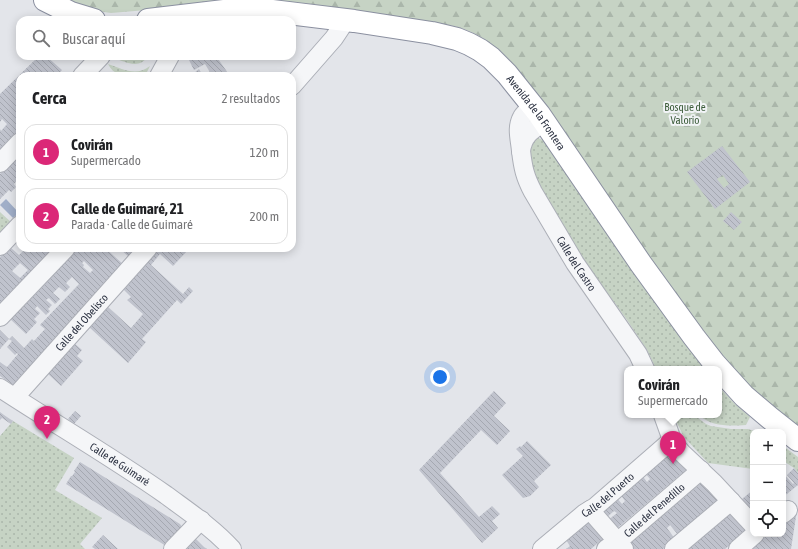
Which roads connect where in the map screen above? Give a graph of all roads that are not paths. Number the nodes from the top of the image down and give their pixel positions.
1 (45, 0) edge
2 (79, 16) edge
3 (202, 16) edge
4 (346, 20) junction
5 (97, 60) edge
6 (168, 60) edge
7 (86, 72) edge
8 (161, 72) edge
9 (296, 81) edge
10 (538, 114) junction
11 (16, 146) edge
12 (0, 163) edge
13 (16, 229) edge
14 (0, 246) edge
15 (62, 252) edge
16 (144, 252) edge
17 (0, 317) edge
18 (644, 366) edge
19 (717, 366) edge
20 (722, 372) edge
21 (7, 392) edge
22 (664, 418) edge
23 (672, 440) junction
24 (798, 440) edge
25 (701, 470) junction
26 (731, 501) junction
27 (590, 510) junction
28 (201, 520) junction
29 (750, 523) edge
30 (752, 537) edge
31 (616, 546) edge
32 (173, 549) edge
33 (232, 549) edge
34 (542, 549) edge
35 (674, 549) edge
36 (738, 549) edge

1 - 2 highway
3 - 4 highway, Avenida de la Frontera
4 - 9 street
4 - 10 highway, Avenida de la Frontera
5 - 7 street
6 - 8 street
10 - 18 street, Calle del Castro
10 - 19 highway, Avenida de la Frontera
11 - 12 street
13 - 14 street
15 - 17 street
16 - 21 street, Calle del Obelisco
20 - 24 highway, Avenida de la Frontera
21 - 28 street, Calle de Guimaré
22 - 23 street
23 - 25 street
23 - 27 street, Calle del Puerto
25 - 26 street
25 - 31 street, Calle del Penedillo
26 - 29 street
26 - 35 street
27 - 31 street
27 - 34 street, Calle del Puerto
28 - 32 street
28 - 33 street, Calle de Guimaré
30 - 36 street

